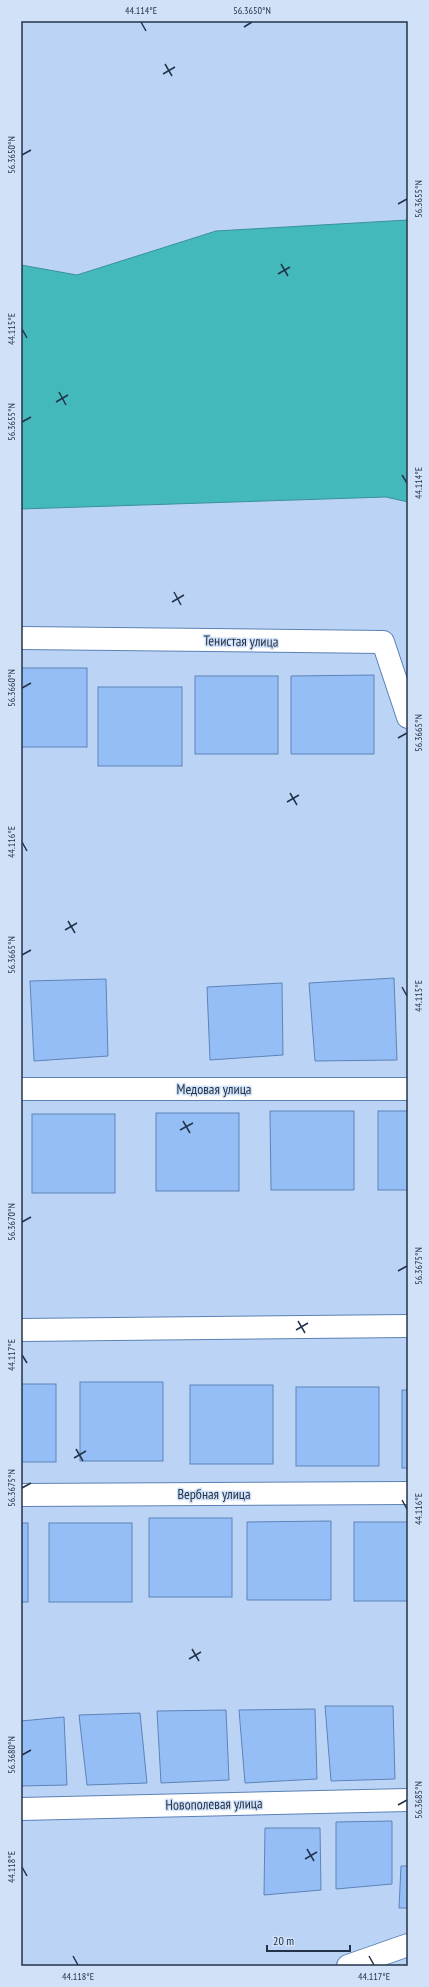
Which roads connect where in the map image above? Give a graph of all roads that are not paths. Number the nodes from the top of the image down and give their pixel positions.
1 (21, 638) edge
2 (408, 717) edge
3 (21, 1089) edge
4 (408, 1089) edge
5 (408, 1326) edge
6 (21, 1330) edge
7 (408, 1493) edge
8 (21, 1495) edge
9 (408, 1800) edge
10 (21, 1809) edge
11 (408, 1945) edge
12 (348, 1966) edge

1 - 2 street, Тенистая улица
3 - 4 street, Медовая улица
5 - 6 street
7 - 8 street, Вербная улица
9 - 10 street, Новополевая улица
11 - 12 street

